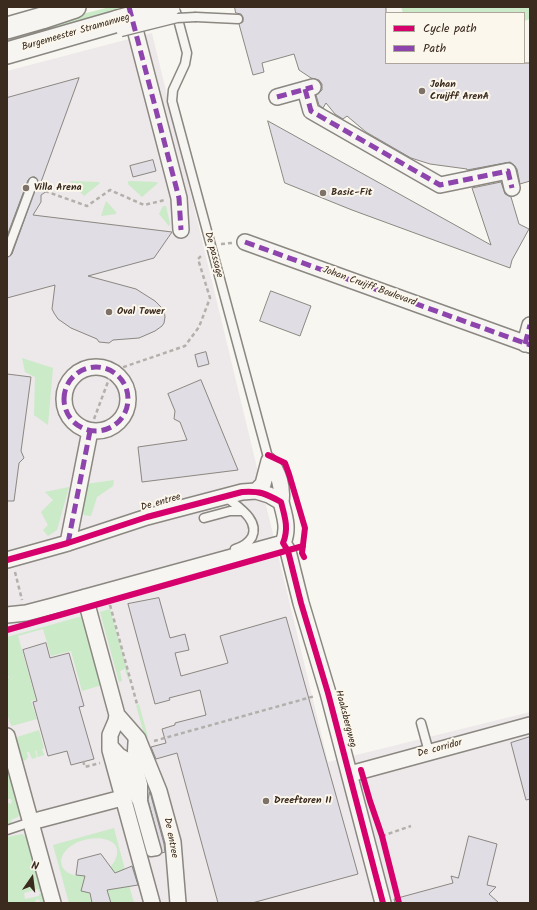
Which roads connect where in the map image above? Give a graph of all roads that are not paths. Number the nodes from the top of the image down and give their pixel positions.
1 (169, 7) edge
2 (175, 7) edge
3 (68, 9) edge
4 (7, 16) edge
5 (238, 19) dead end
6 (123, 20) edge
7 (7, 28) edge
8 (7, 53) edge
9 (278, 96) dead end
10 (33, 182) dead end
11 (512, 188) dead end
12 (181, 230) dead end
13 (245, 242) road end
14 (7, 252) edge
15 (530, 325) edge
16 (528, 344) edge
17 (90, 431) junction
18 (269, 462) junction
19 (256, 492) junction
20 (225, 496) junction
21 (281, 502) junction
22 (242, 511) junction
23 (204, 518) dead end
24 (68, 543) junction
25 (283, 543) junction
26 (9, 559) edge
27 (86, 602) junction
28 (28, 612) junction
29 (7, 615) edge
30 (117, 715) junction
31 (421, 723) dead end
32 (530, 724) edge
33 (134, 733) junction
34 (110, 740) junction
35 (8, 744) edge
36 (429, 752) junction
37 (127, 754) junction
38 (350, 774) junction
39 (122, 798) junction
40 (140, 801) junction
41 (31, 822) junction
42 (7, 830) edge
43 (53, 903) edge
44 (152, 903) edge
45 (178, 903) edge
46 (383, 903) edge

1 - 6 main road, Burgemeester Stramanweg, bridge
2 - 18 lane, De passage
3 - 4 main road
3 - 7 main road
5 - 6 lane, bridge
6 - 8 main road, Burgemeester Stramanweg
6 - 12 street
9 - 11 street
10 - 14 lane
13 - 16 street, Johan Cruijff Boulevard
15 - 16 street, Johan Cruijff Boulevard
17 - 17 street
17 - 24 street
18 - 19 street
18 - 21 street, De passage
19 - 20 street, De entree
19 - 21 street, De entree
20 - 22 lane
20 - 24 street, De entree
21 - 25 street
22 - 23 lane
22 - 28 lane
24 - 26 street, De entree
25 - 27 street
25 - 38 street, Haaksbergweg
27 - 28 street
27 - 30 street, De entree
28 - 29 street
30 - 33 street, De entree
30 - 34 street
31 - 36 lane
32 - 36 street, De corridor
33 - 37 lane
33 - 45 street, De entree
34 - 37 lane
34 - 39 street
35 - 41 street
36 - 38 street, De corridor
37 - 40 lane
37 - 40 lane
37 - 40 lane
38 - 46 street, Haaksbergweg
39 - 41 street
39 - 44 street
40 - 40 lane
41 - 42 lane
41 - 43 street

